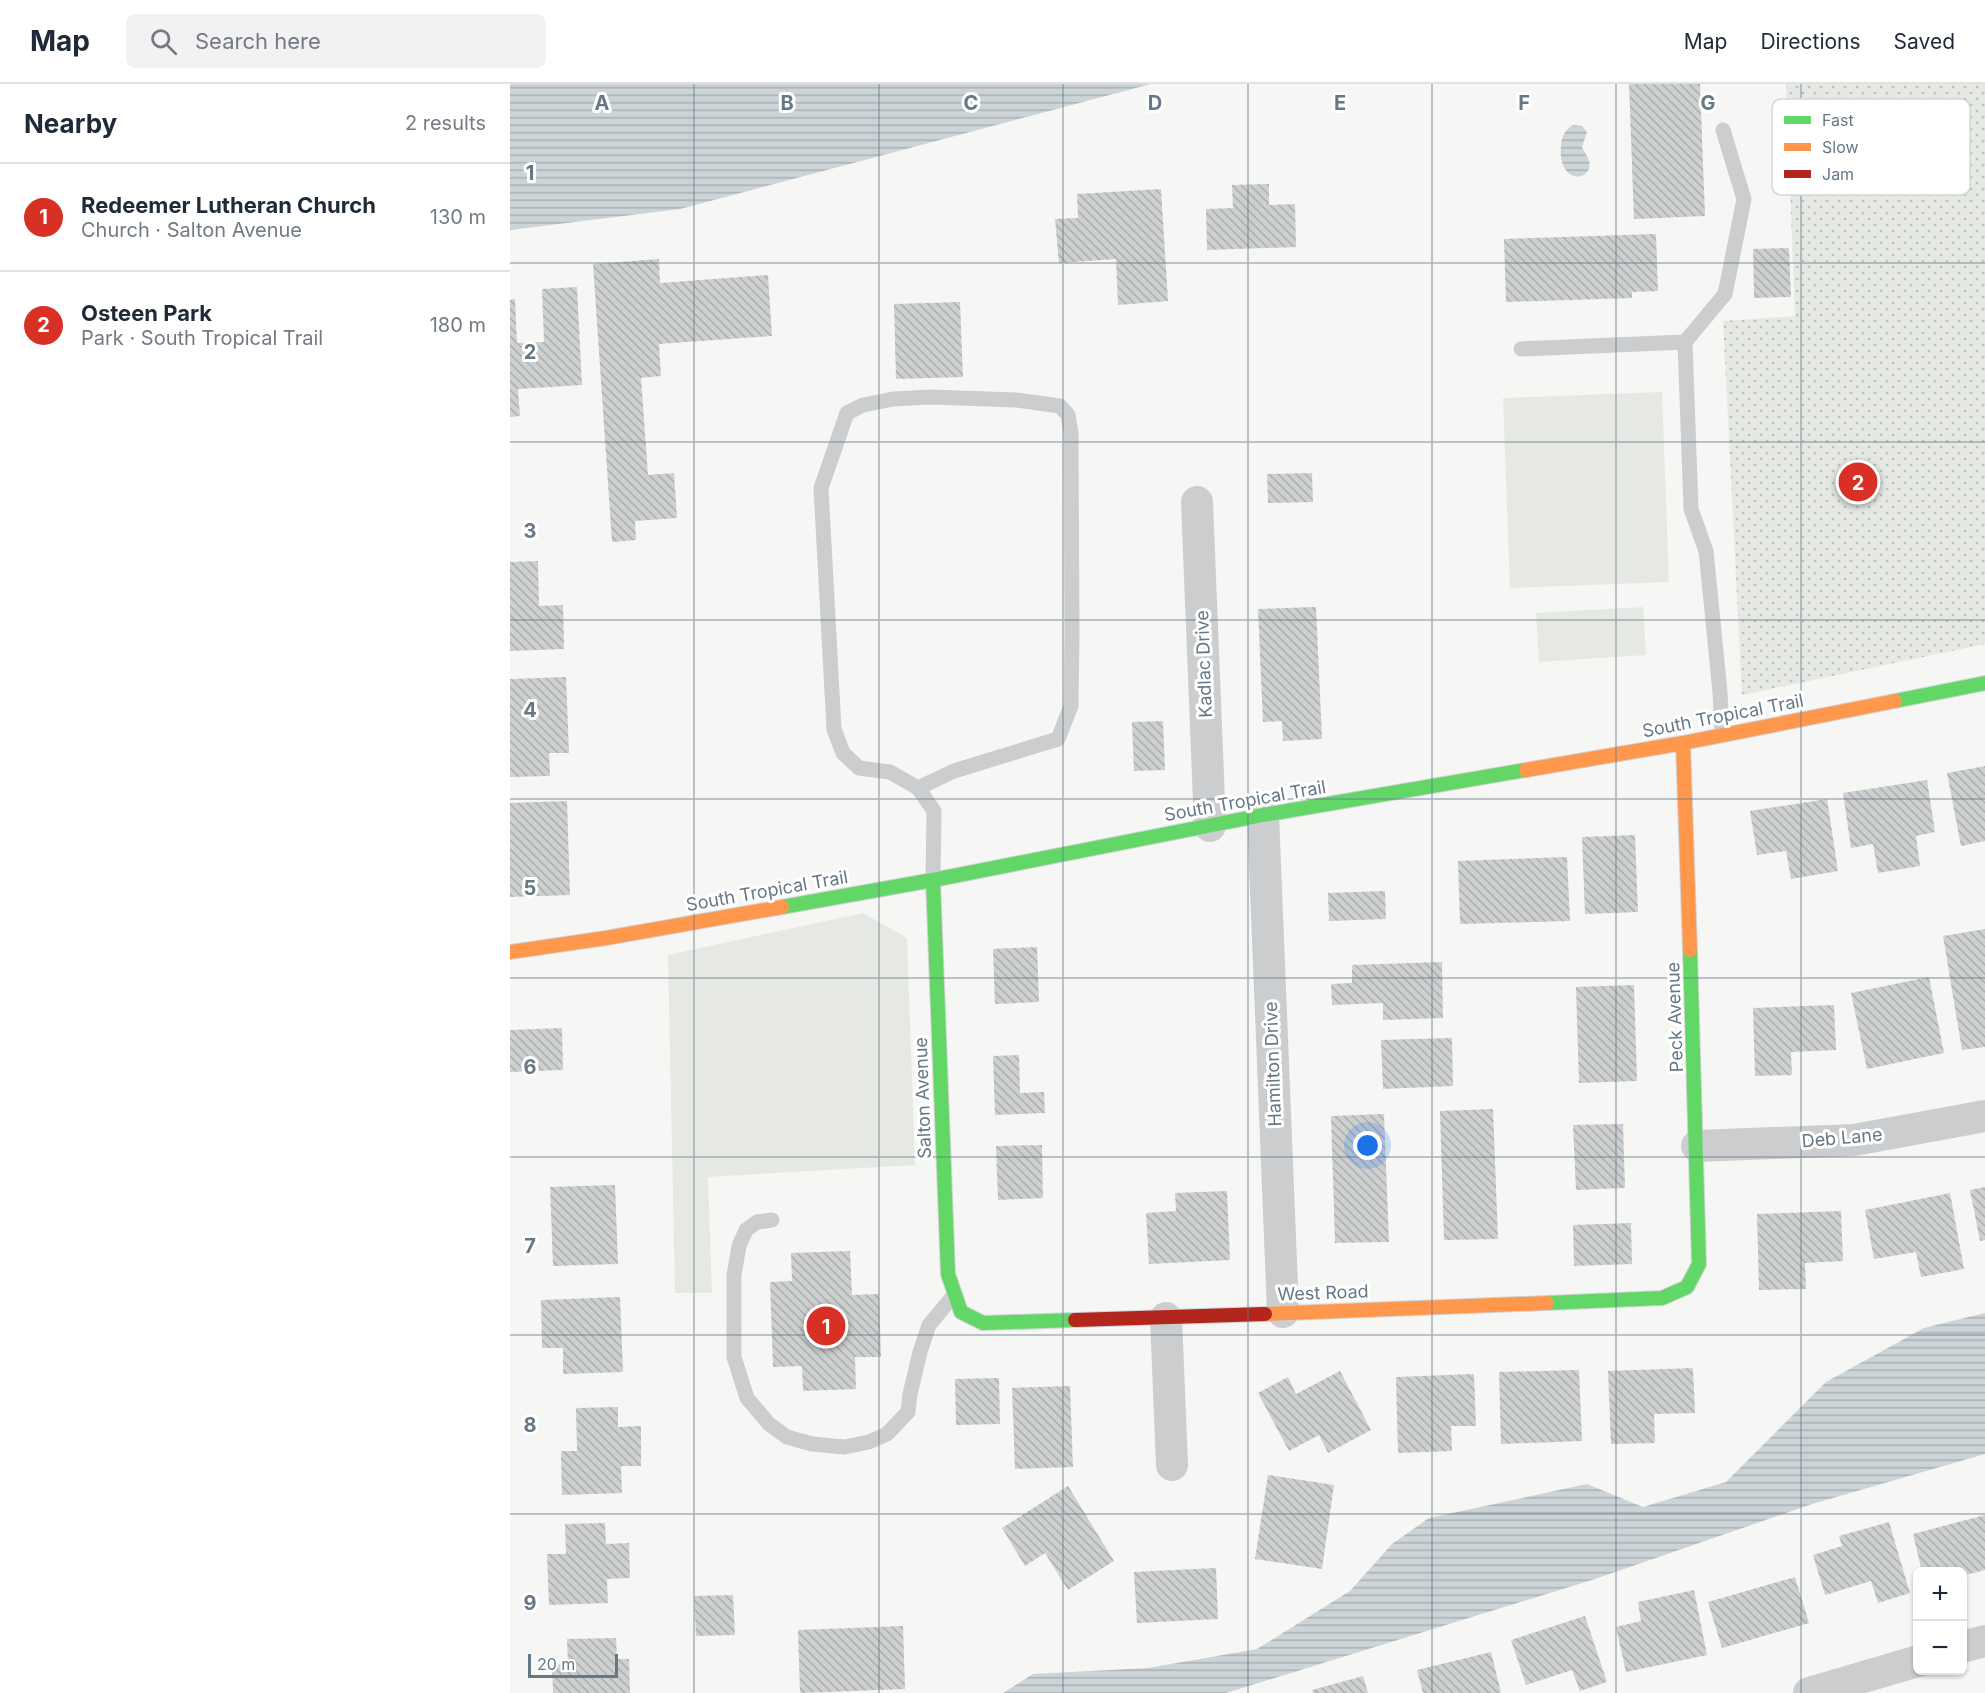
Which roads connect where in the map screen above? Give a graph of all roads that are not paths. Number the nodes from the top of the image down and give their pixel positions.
1 (1723, 130) dead end
2 (1684, 342) junction
3 (1521, 349) dead end
4 (1197, 502) dead end
5 (1985, 683) edge
6 (1722, 735) junction
7 (1683, 743) junction
8 (918, 788) junction
9 (1263, 815) junction
10 (1210, 826) junction
11 (933, 880) junction
12 (510, 952) edge
13 (1985, 1116) edge
14 (1697, 1146) junction
15 (772, 1220) dead end
16 (1688, 1287) joint
17 (955, 1294) junction
18 (961, 1312) joint
19 (1282, 1312) junction
20 (1166, 1318) junction
21 (1172, 1465) dead end
22 (1985, 1641) edge
23 (1967, 1646) edge
24 (1913, 1662) edge
25 (1809, 1693) edge

1 - 2 lane
2 - 3 lane
2 - 6 lane
4 - 10 street, Kadlac Drive
5 - 6 street, South Tropical Trail
6 - 7 street, South Tropical Trail
7 - 9 street, South Tropical Trail
7 - 14 street, Peck Avenue
8 - 8 lane
8 - 11 lane
9 - 10 street, South Tropical Trail
9 - 19 street, Hamilton Drive
10 - 11 street, South Tropical Trail
11 - 12 street, South Tropical Trail
11 - 17 street, Salton Avenue
13 - 14 street, Deb Lane
14 - 16 street, Peck Avenue
15 - 17 lane
16 - 19 street, West Road
17 - 18 street, Salton Avenue
18 - 20 street, West Road
19 - 20 street, West Road
20 - 21 street
22 - 23 street
24 - 25 street

